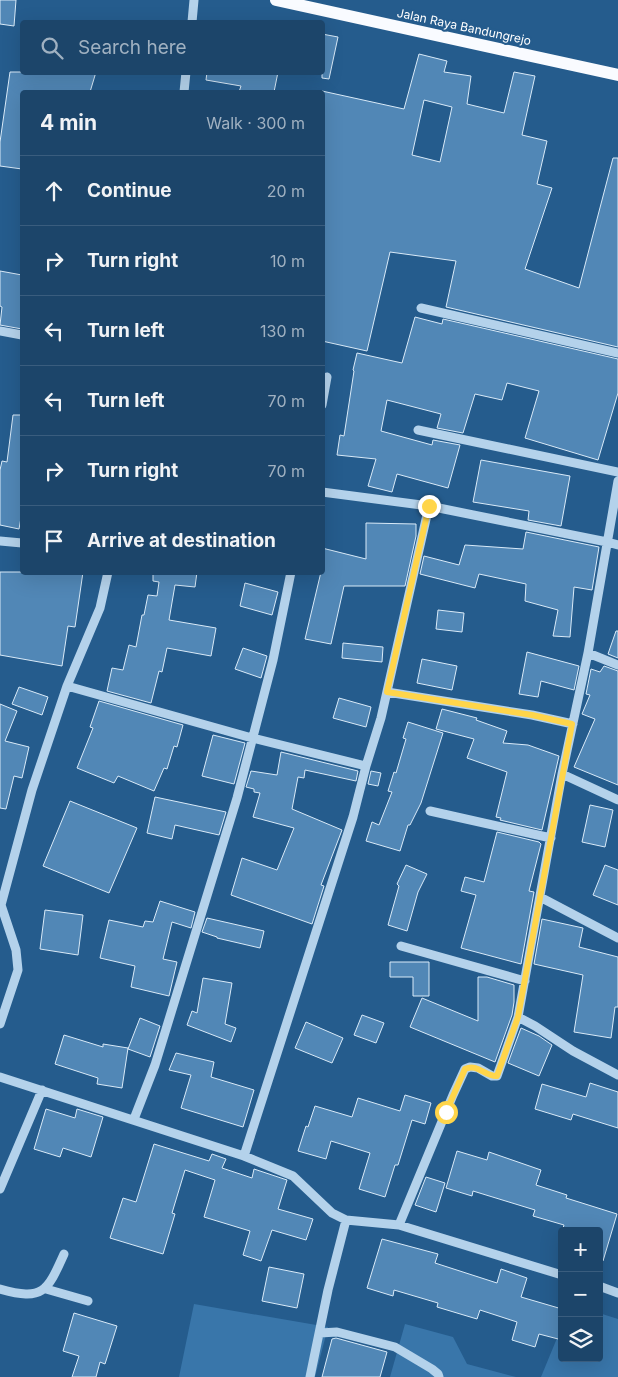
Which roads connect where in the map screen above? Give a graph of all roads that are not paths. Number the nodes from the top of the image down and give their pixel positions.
1 (194, 0) edge
2 (276, 0) edge
3 (192, 20) edge
4 (186, 75) edge
5 (618, 75) edge
6 (184, 90) edge
7 (422, 308) dead end
8 (0, 331) edge
9 (20, 335) edge
10 (618, 353) edge
11 (327, 377) dead end
12 (325, 388) edge
13 (418, 430) dead end
14 (618, 472) edge
15 (618, 481) edge
16 (325, 492) edge
17 (429, 506) junction
18 (0, 541) edge
19 (607, 542) junction
20 (20, 543) edge
21 (618, 545) edge
22 (107, 575) edge
23 (291, 575) edge
24 (588, 653) junction
25 (618, 665) edge
26 (67, 686) junction
27 (387, 692) junction
28 (572, 724) junction
29 (252, 738) junction
30 (366, 766) junction
31 (562, 774) junction
32 (618, 800) edge
33 (430, 811) dead end
34 (551, 838) junction
35 (540, 896) junction
36 (1, 906) edge
37 (618, 938) edge
38 (401, 946) dead end
39 (525, 981) junction
40 (518, 1017) junction
41 (0, 1024) edge
42 (618, 1075) edge
43 (0, 1077) edge
44 (42, 1090) junction
45 (134, 1119) junction
46 (244, 1156) junction
47 (0, 1189) edge
48 (346, 1220) junction
49 (399, 1225) junction
50 (64, 1254) dead end
51 (558, 1274) edge
52 (603, 1287) edge
53 (46, 1288) junction
54 (0, 1289) edge
55 (618, 1293) edge
56 (88, 1301) dead end
57 (320, 1332) junction
58 (310, 1377) edge
59 (439, 1377) edge

1 - 3 street
2 - 5 main road, Jalan Raya Bandungrejo
4 - 6 street
7 - 10 street
8 - 9 street
11 - 12 street
13 - 14 street
15 - 19 street
16 - 17 street
17 - 19 street
17 - 27 street
18 - 20 street
19 - 21 street
19 - 24 street
22 - 26 street
23 - 29 street
24 - 25 street
24 - 28 street
26 - 29 street
26 - 36 street
27 - 28 street
27 - 30 street
28 - 31 street
29 - 30 street
29 - 45 street
30 - 46 street
31 - 32 street
31 - 34 street
33 - 34 street
34 - 35 street
35 - 37 street
35 - 39 street
36 - 41 street
38 - 39 street
39 - 40 street
40 - 42 street
40 - 49 street
43 - 44 street
44 - 45 street
44 - 47 street
45 - 46 street
46 - 48 street
48 - 49 street
48 - 57 street
49 - 51 street
50 - 53 street
52 - 55 street
53 - 54 street
53 - 56 street
57 - 58 street
57 - 59 street

